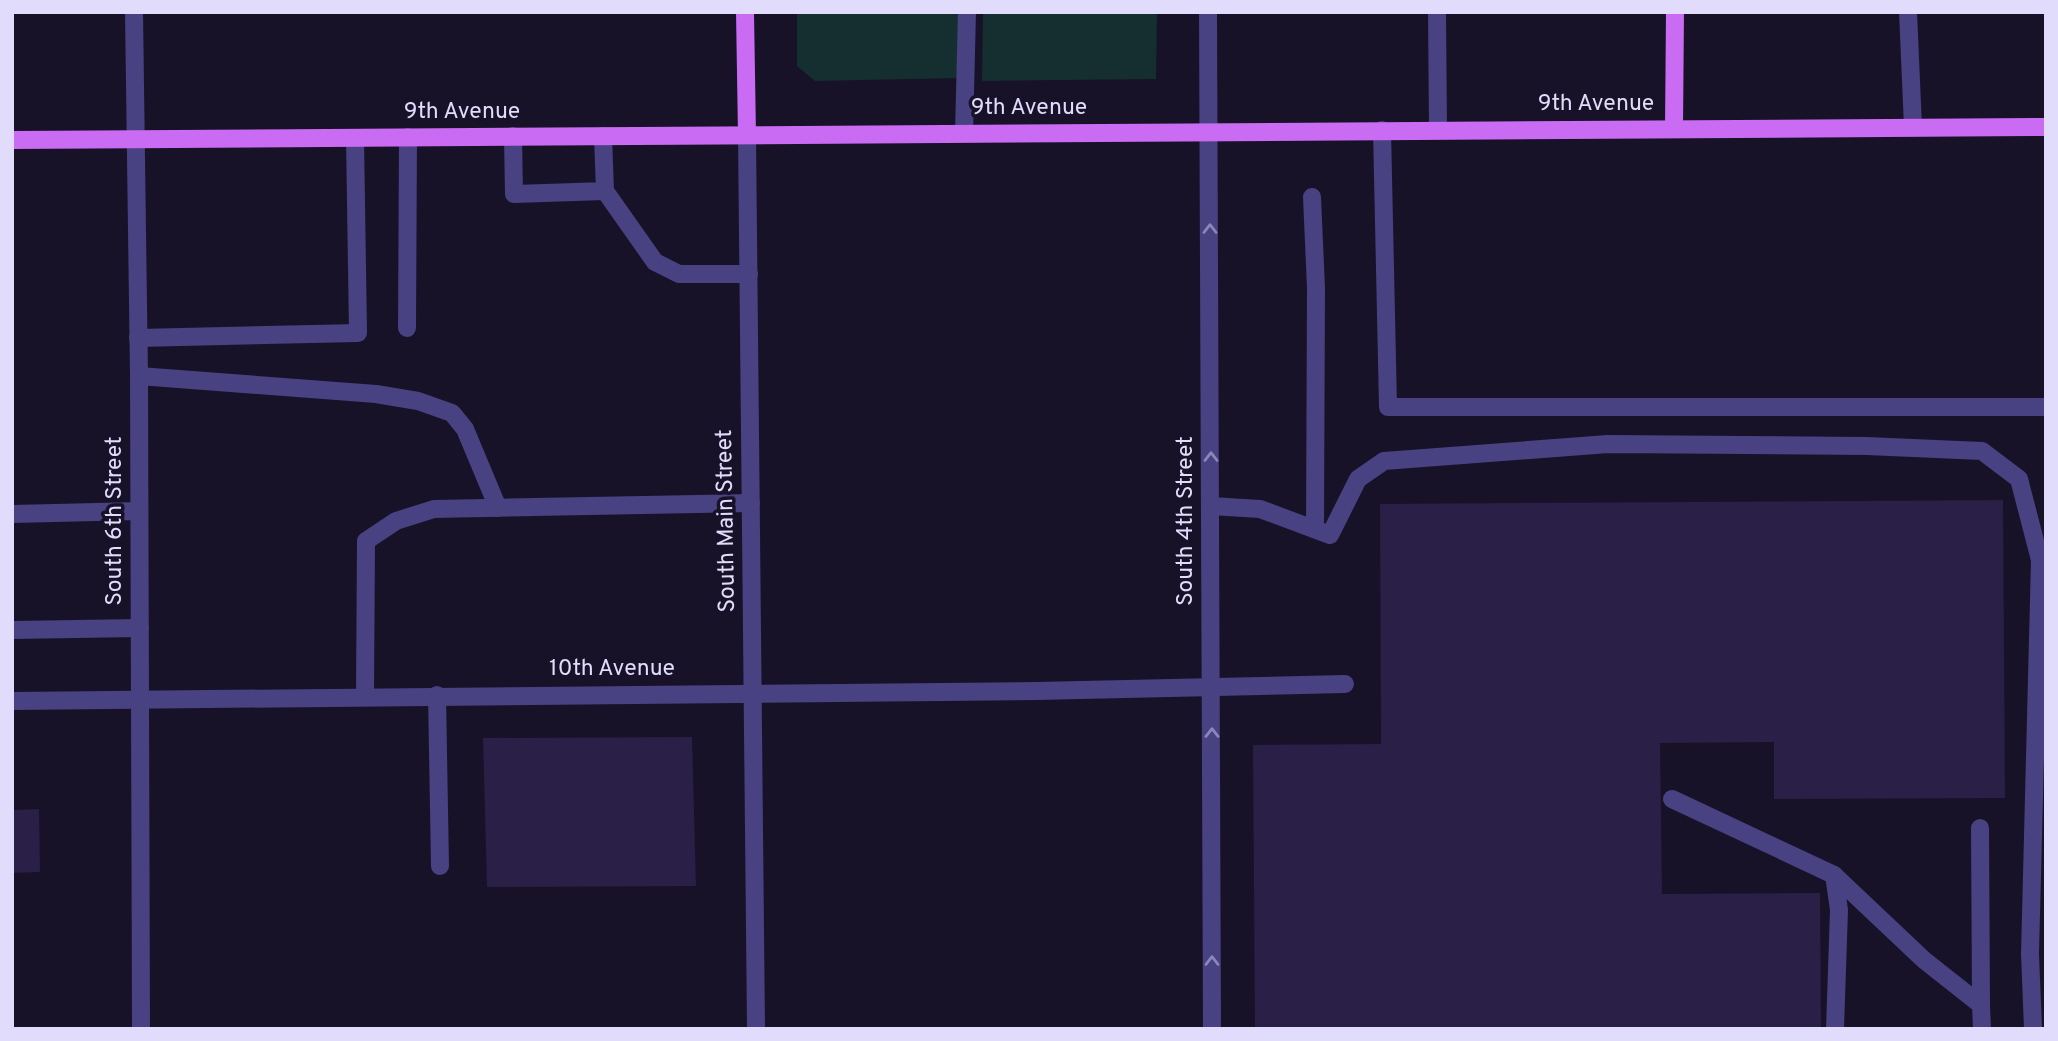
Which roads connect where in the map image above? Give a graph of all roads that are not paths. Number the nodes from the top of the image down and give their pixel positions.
1 (134, 12) edge
2 (746, 12) edge
3 (967, 12) edge
4 (1208, 12) edge
5 (1437, 12) edge
6 (1675, 12) edge
7 (1908, 12) edge
8 (1913, 127) junction
9 (2046, 127) edge
10 (1674, 128) junction
11 (1382, 130) junction
12 (1438, 130) junction
13 (1210, 131) junction
14 (964, 133) junction
15 (747, 135) junction
16 (513, 136) junction
17 (603, 136) junction
18 (408, 137) junction
19 (355, 138) junction
20 (135, 139) junction
21 (12, 141) edge
22 (605, 191) junction
23 (1312, 197) dead end
24 (749, 274) junction
25 (407, 328) dead end
26 (138, 338) junction
27 (139, 376) junction
28 (2046, 407) edge
29 (751, 503) junction
30 (1211, 506) junction
31 (498, 508) junction
32 (139, 512) junction
33 (12, 514) edge
34 (1315, 530) junction
35 (139, 628) junction
36 (12, 630) edge
37 (1345, 684) dead end
38 (1212, 688) junction
39 (753, 692) junction
40 (365, 695) junction
41 (437, 695) junction
42 (140, 698) junction
43 (12, 701) edge
44 (1672, 799) dead end
45 (1980, 828) dead end
46 (440, 866) dead end
47 (1834, 875) junction
48 (1981, 1005) junction
49 (141, 1029) edge
50 (756, 1029) edge
51 (1212, 1029) edge
52 (1835, 1029) edge
53 (1982, 1029) edge
54 (2033, 1029) edge

1 - 20 street, South 6th Street
2 - 15 main road, South Main Street
3 - 14 street
4 - 13 street, South 4th Street
5 - 12 street
6 - 10 main road
7 - 8 street
8 - 9 main road, 9th Avenue
8 - 10 main road, 9th Avenue
10 - 12 main road, 9th Avenue
11 - 12 main road, 9th Avenue
11 - 13 main road, 9th Avenue
11 - 28 street
13 - 14 main road, 9th Avenue
30 -> 13 street, South 4th Street
14 - 15 main road, 9th Avenue
15 - 17 main road, 9th Avenue
15 - 24 street, South Main Street
16 - 17 main road, 9th Avenue
16 - 18 main road, 9th Avenue
16 - 22 street
17 - 22 street
18 - 19 main road, 9th Avenue
18 - 25 street
19 - 20 main road, 9th Avenue
19 - 26 street
20 - 21 main road, 9th Avenue
20 - 26 street, South 6th Street
22 - 24 street
23 - 34 street
24 - 29 street, South Main Street
26 - 27 street, South 6th Street
27 - 31 street
27 - 32 street, South 6th Street
29 - 31 street
29 - 39 street, South Main Street
30 - 34 street
30 - 38 street, South 4th Street
31 - 40 street
32 - 33 street
32 - 35 street, South 6th Street
34 - 54 street
35 - 36 street
35 - 42 street, South 6th Street
37 - 38 street, 10th Avenue
38 - 39 street, 10th Avenue
51 -> 38 street, South 4th Street
39 - 41 street, 10th Avenue
39 - 50 street, South Main Street
40 - 41 street, 10th Avenue
40 - 42 street, 10th Avenue
41 - 46 street
42 - 43 street, 10th Avenue
42 - 49 street, South 6th Street
44 - 47 street
45 - 48 street
47 - 48 street
47 - 52 street
48 - 53 street

